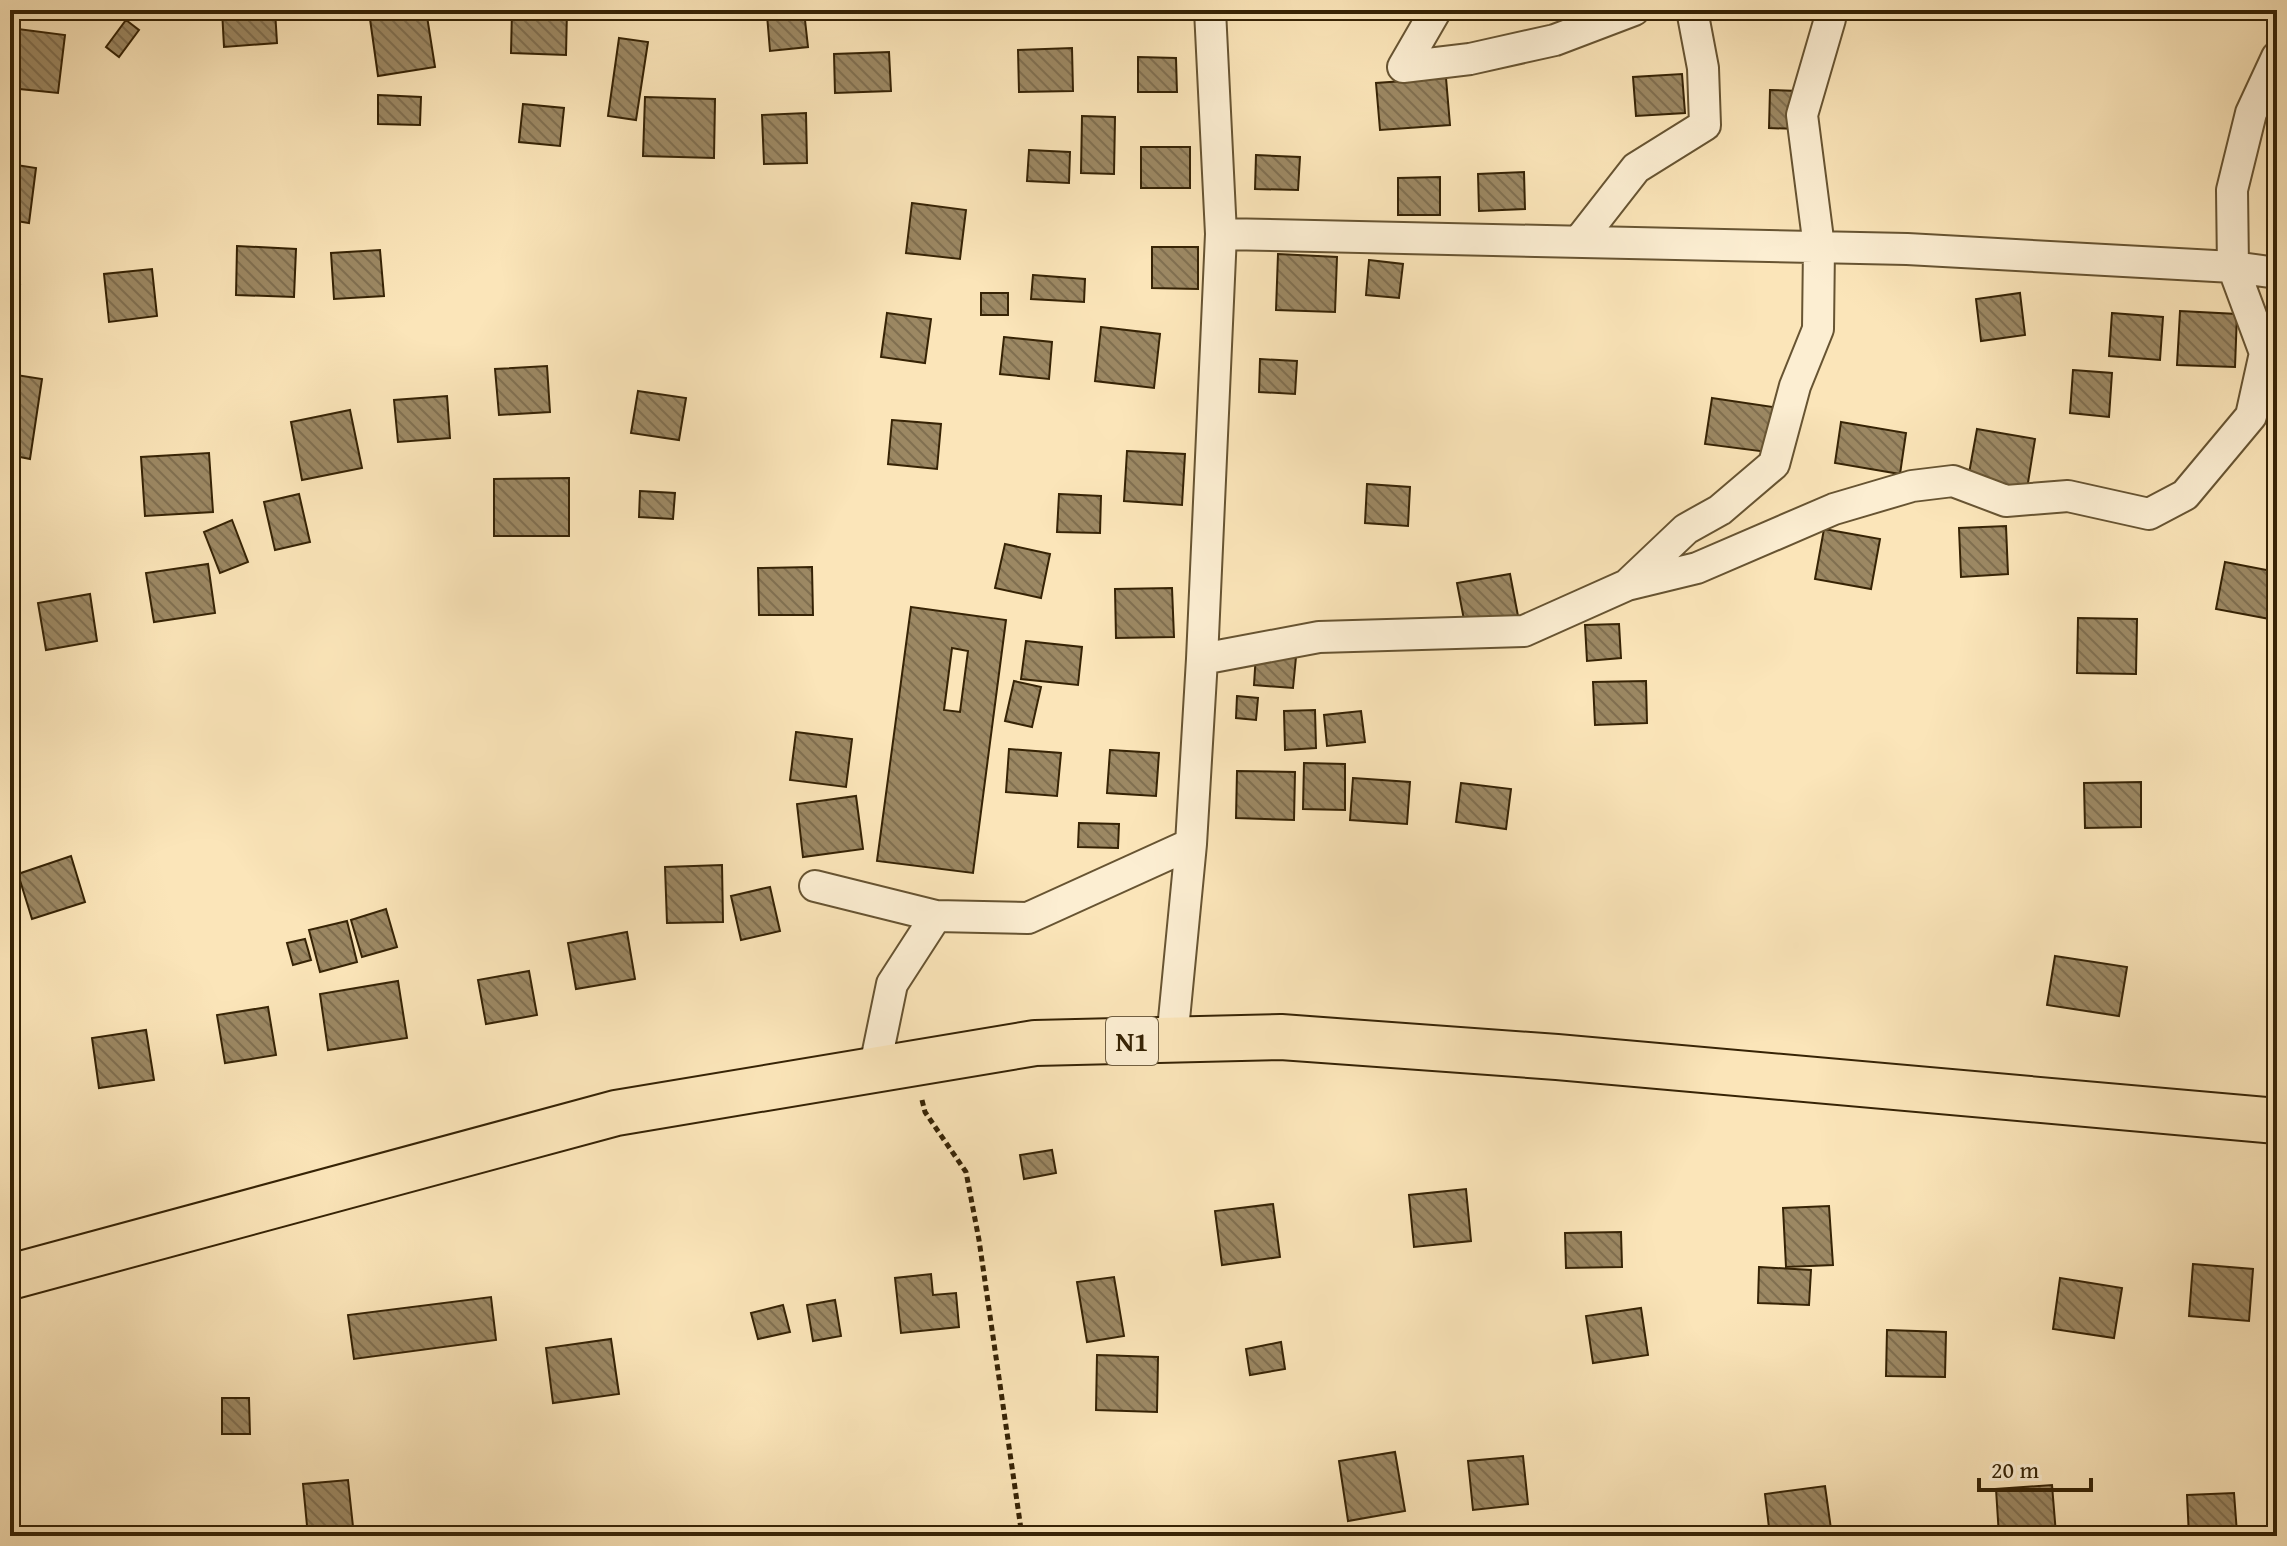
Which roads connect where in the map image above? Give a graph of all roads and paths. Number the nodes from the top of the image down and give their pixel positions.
1 (1210, 10) edge
2 (1436, 10) edge
3 (1634, 10) edge
4 (1692, 10) edge
5 (1830, 10) edge
6 (2277, 57) edge
7 (1221, 234) junction
8 (1579, 241) junction
9 (1819, 247) junction
10 (2233, 267) junction
11 (2277, 273) edge
12 (1627, 585) junction
13 (1202, 659) junction
14 (1191, 844) junction
15 (815, 886) dead end
16 (936, 916) junction
17 (1172, 1040) junction
18 (894, 1067) junction
19 (2277, 1121) edge
20 (10, 1277) edge
21 (1022, 1536) edge

1 - 7 street
2 - 3 street
4 - 8 street
5 - 9 street
6 - 10 street
7 - 8 street
7 - 13 street
8 - 9 street
9 - 10 street
9 - 12 street
10 - 11 street
10 - 12 street
12 - 13 street
13 - 14 street
14 - 16 street
14 - 17 street
15 - 16 street
16 - 18 street
17 - 18 highway, N1
17 - 19 highway, N1
18 - 20 highway, N1
18 - 21 path

